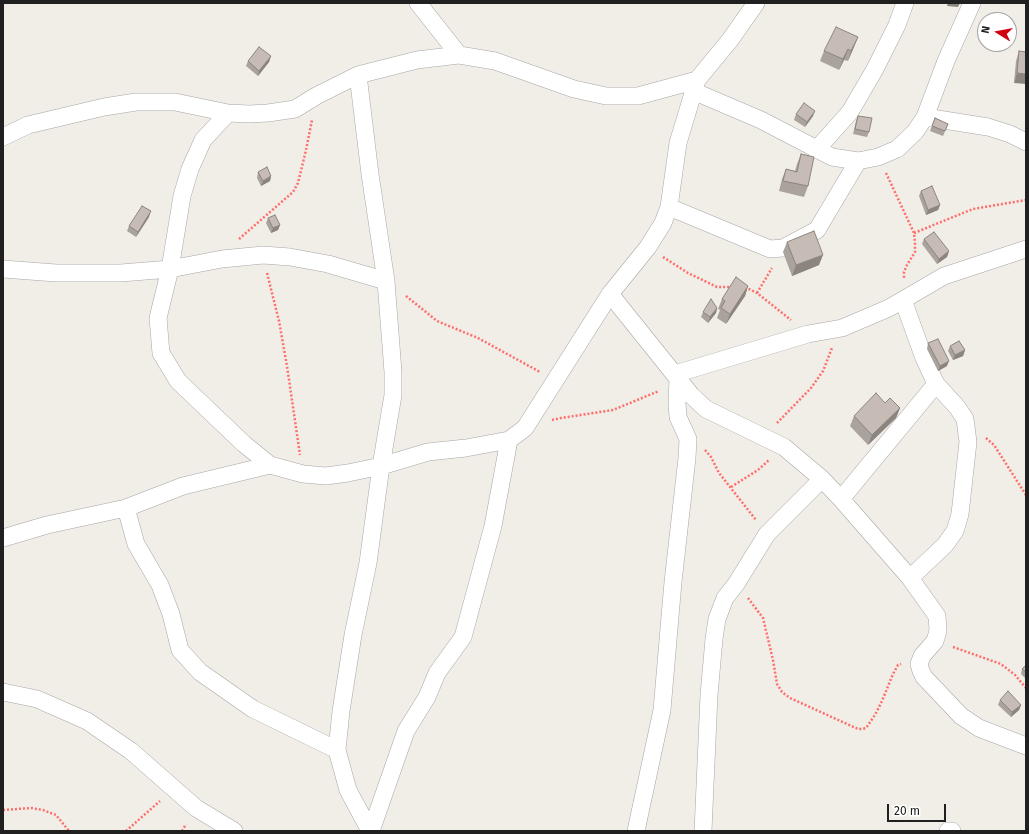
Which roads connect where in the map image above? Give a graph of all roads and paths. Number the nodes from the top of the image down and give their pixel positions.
1 (418, 3) edge
2 (756, 3) edge
3 (905, 3) edge
4 (972, 3) edge
5 (459, 55) junction
6 (358, 74) junction
7 (695, 85) junction
8 (316, 96) junction
9 (228, 114) junction
10 (925, 117) junction
11 (3, 137) edge
12 (1026, 142) edge
13 (816, 150) junction
14 (878, 157) junction
15 (858, 161) junction
16 (1026, 200) edge
17 (669, 207) junction
18 (914, 233) junction
19 (648, 247) junction
20 (783, 248) junction
21 (1026, 249) edge
22 (263, 255) junction
23 (222, 259) junction
24 (3, 269) edge
25 (170, 269) junction
26 (386, 285) junction
27 (737, 286) edge
28 (744, 286) edge
29 (757, 293) junction
30 (610, 294) junction
31 (903, 300) junction
32 (842, 328) junction
33 (808, 334) junction
34 (677, 378) junction
35 (556, 381) junction
36 (936, 384) junction
37 (965, 419) junction
38 (525, 428) junction
39 (763, 436) junction
40 (688, 439) junction
41 (509, 440) junction
42 (784, 447) junction
43 (270, 465) junction
44 (381, 466) junction
45 (303, 474) junction
46 (822, 479) junction
47 (731, 487) junction
48 (1026, 495) edge
49 (841, 499) junction
50 (126, 508) junction
51 (767, 534) junction
52 (3, 538) edge
53 (910, 578) junction
54 (736, 584) junction
55 (935, 641) junction
56 (920, 664) junction
57 (1026, 688) edge
58 (3, 692) edge
59 (1026, 746) edge
60 (337, 750) junction
61 (174, 789) junction
62 (3, 810) edge
63 (69, 831) edge
64 (126, 831) edge
65 (234, 831) edge
66 (371, 831) edge
67 (636, 831) edge
68 (703, 831) edge
69 (948, 831) edge
70 (952, 831) edge

1 - 5 street
2 - 7 street
3 - 13 street
4 - 10 street
5 - 6 street
5 - 7 street
6 - 8 street
6 - 26 street
7 - 13 street
7 - 17 street
8 - 9 street
8 - 23 path
9 - 11 street
9 - 25 street
10 - 12 street
10 - 14 street
13 - 15 street
14 - 15 street
14 - 18 path
15 - 20 street
16 - 18 path
17 - 19 street
17 - 20 street
18 - 31 path
19 - 27 path
19 - 30 street
20 - 29 path
21 - 31 street
22 - 23 street
22 - 26 street
22 - 45 path
23 - 25 street
24 - 25 street
25 - 43 street
26 - 35 path
26 - 44 street
28 - 29 path
29 - 33 path
30 - 34 street
30 - 35 street
31 - 32 street
31 - 36 street
32 - 33 street
32 - 39 path
33 - 34 street
34 - 38 path
34 - 39 street
34 - 40 street
35 - 38 street
36 - 37 street
36 - 49 street
37 - 48 path
37 - 53 street
38 - 41 street
39 - 42 street
40 - 47 path
40 - 67 street
41 - 44 street
41 - 66 street
42 - 46 street
42 - 47 path
43 - 45 street
43 - 50 street
44 - 45 street
44 - 60 street
46 - 49 street
46 - 51 street
47 - 51 path
49 - 53 street
50 - 52 street
50 - 60 street
51 - 54 street
53 - 55 street
54 - 56 path
54 - 68 street
55 - 56 street
55 - 57 path
56 - 59 street
58 - 61 street
60 - 66 street
61 - 64 path
61 - 65 street
62 - 63 path
69 - 70 street

